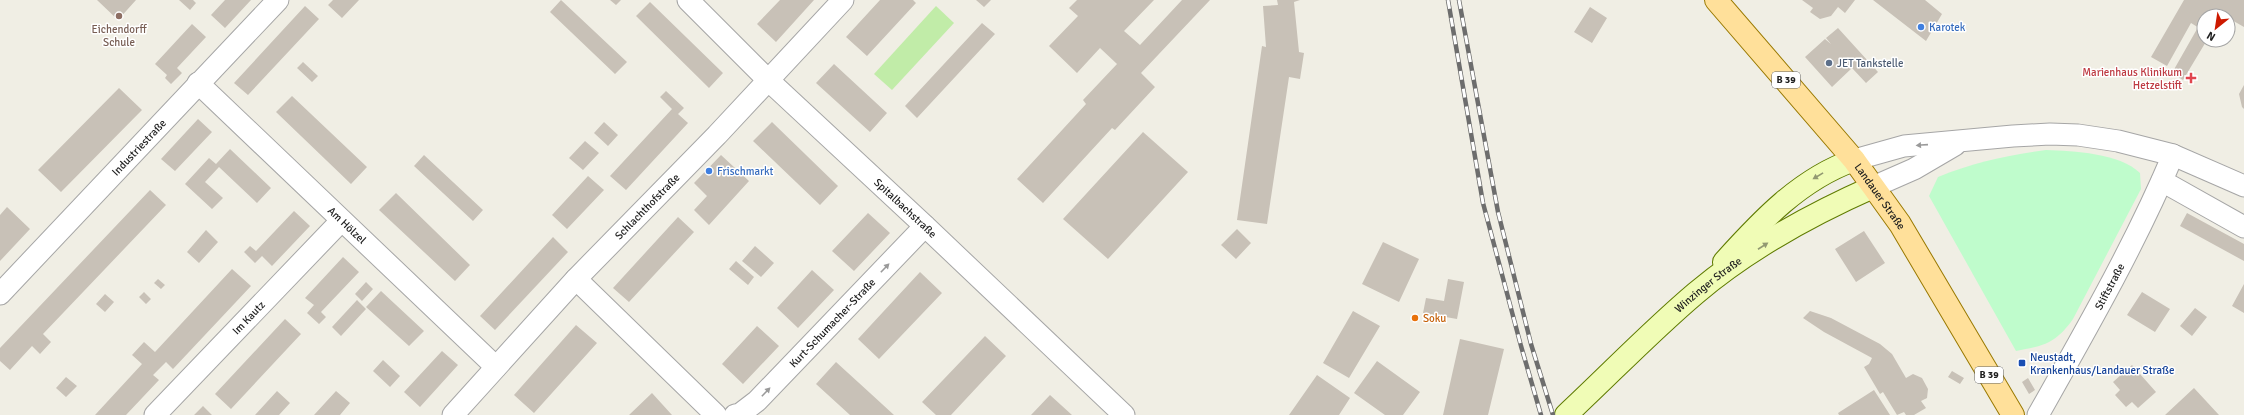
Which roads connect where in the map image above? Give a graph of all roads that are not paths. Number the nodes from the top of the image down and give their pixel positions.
1 (278, 0) edge
2 (688, 0) edge
3 (843, 0) edge
4 (1716, 0) edge
5 (768, 80) junction
6 (198, 83) junction
7 (1961, 142) junction
8 (2173, 155) junction
9 (1854, 160) junction
10 (2162, 181) junction
11 (2244, 186) edge
12 (1873, 187) junction
13 (341, 221) junction
14 (926, 226) junction
15 (2244, 227) edge
16 (576, 279) junction
17 (1697, 292) junction
18 (0, 294) edge
19 (496, 367) junction
20 (156, 415) edge
21 (454, 415) edge
22 (716, 415) edge
23 (735, 415) edge
24 (1124, 415) edge
25 (1566, 415) edge
26 (2013, 415) edge
27 (2038, 415) edge

1 - 6 street, Industriestraße
2 - 5 street, Spitalbachstraße
3 - 5 street, Schlachthofstraße
4 - 9 main road, Landauer Straße / B 39
5 - 14 street, Spitalbachstraße
5 - 16 street, Schlachthofstraße
6 - 13 street, Am Hölzel
6 - 18 street, Industriestraße
7 - 8 street
7 -> 9 street
7 - 12 street
8 - 10 street, Stiftstraße
8 - 11 street
9 - 12 main road, Landauer Straße / B 39
9 -> 17 street
10 - 15 street
10 - 27 street, Stiftstraße
17 -> 12 street, Winzinger Straße
12 - 26 main road, Landauer Straße / B 39
13 - 19 street, Am Hölzel
13 - 20 street, Im Kautz
23 -> 14 street, Kurt-Schumacher-Straße
14 - 24 street, Spitalbachstraße
16 - 19 street, Schlachthofstraße
16 - 22 street
17 - 25 street, Winzinger Straße
19 - 21 street, Schlachthofstraße

